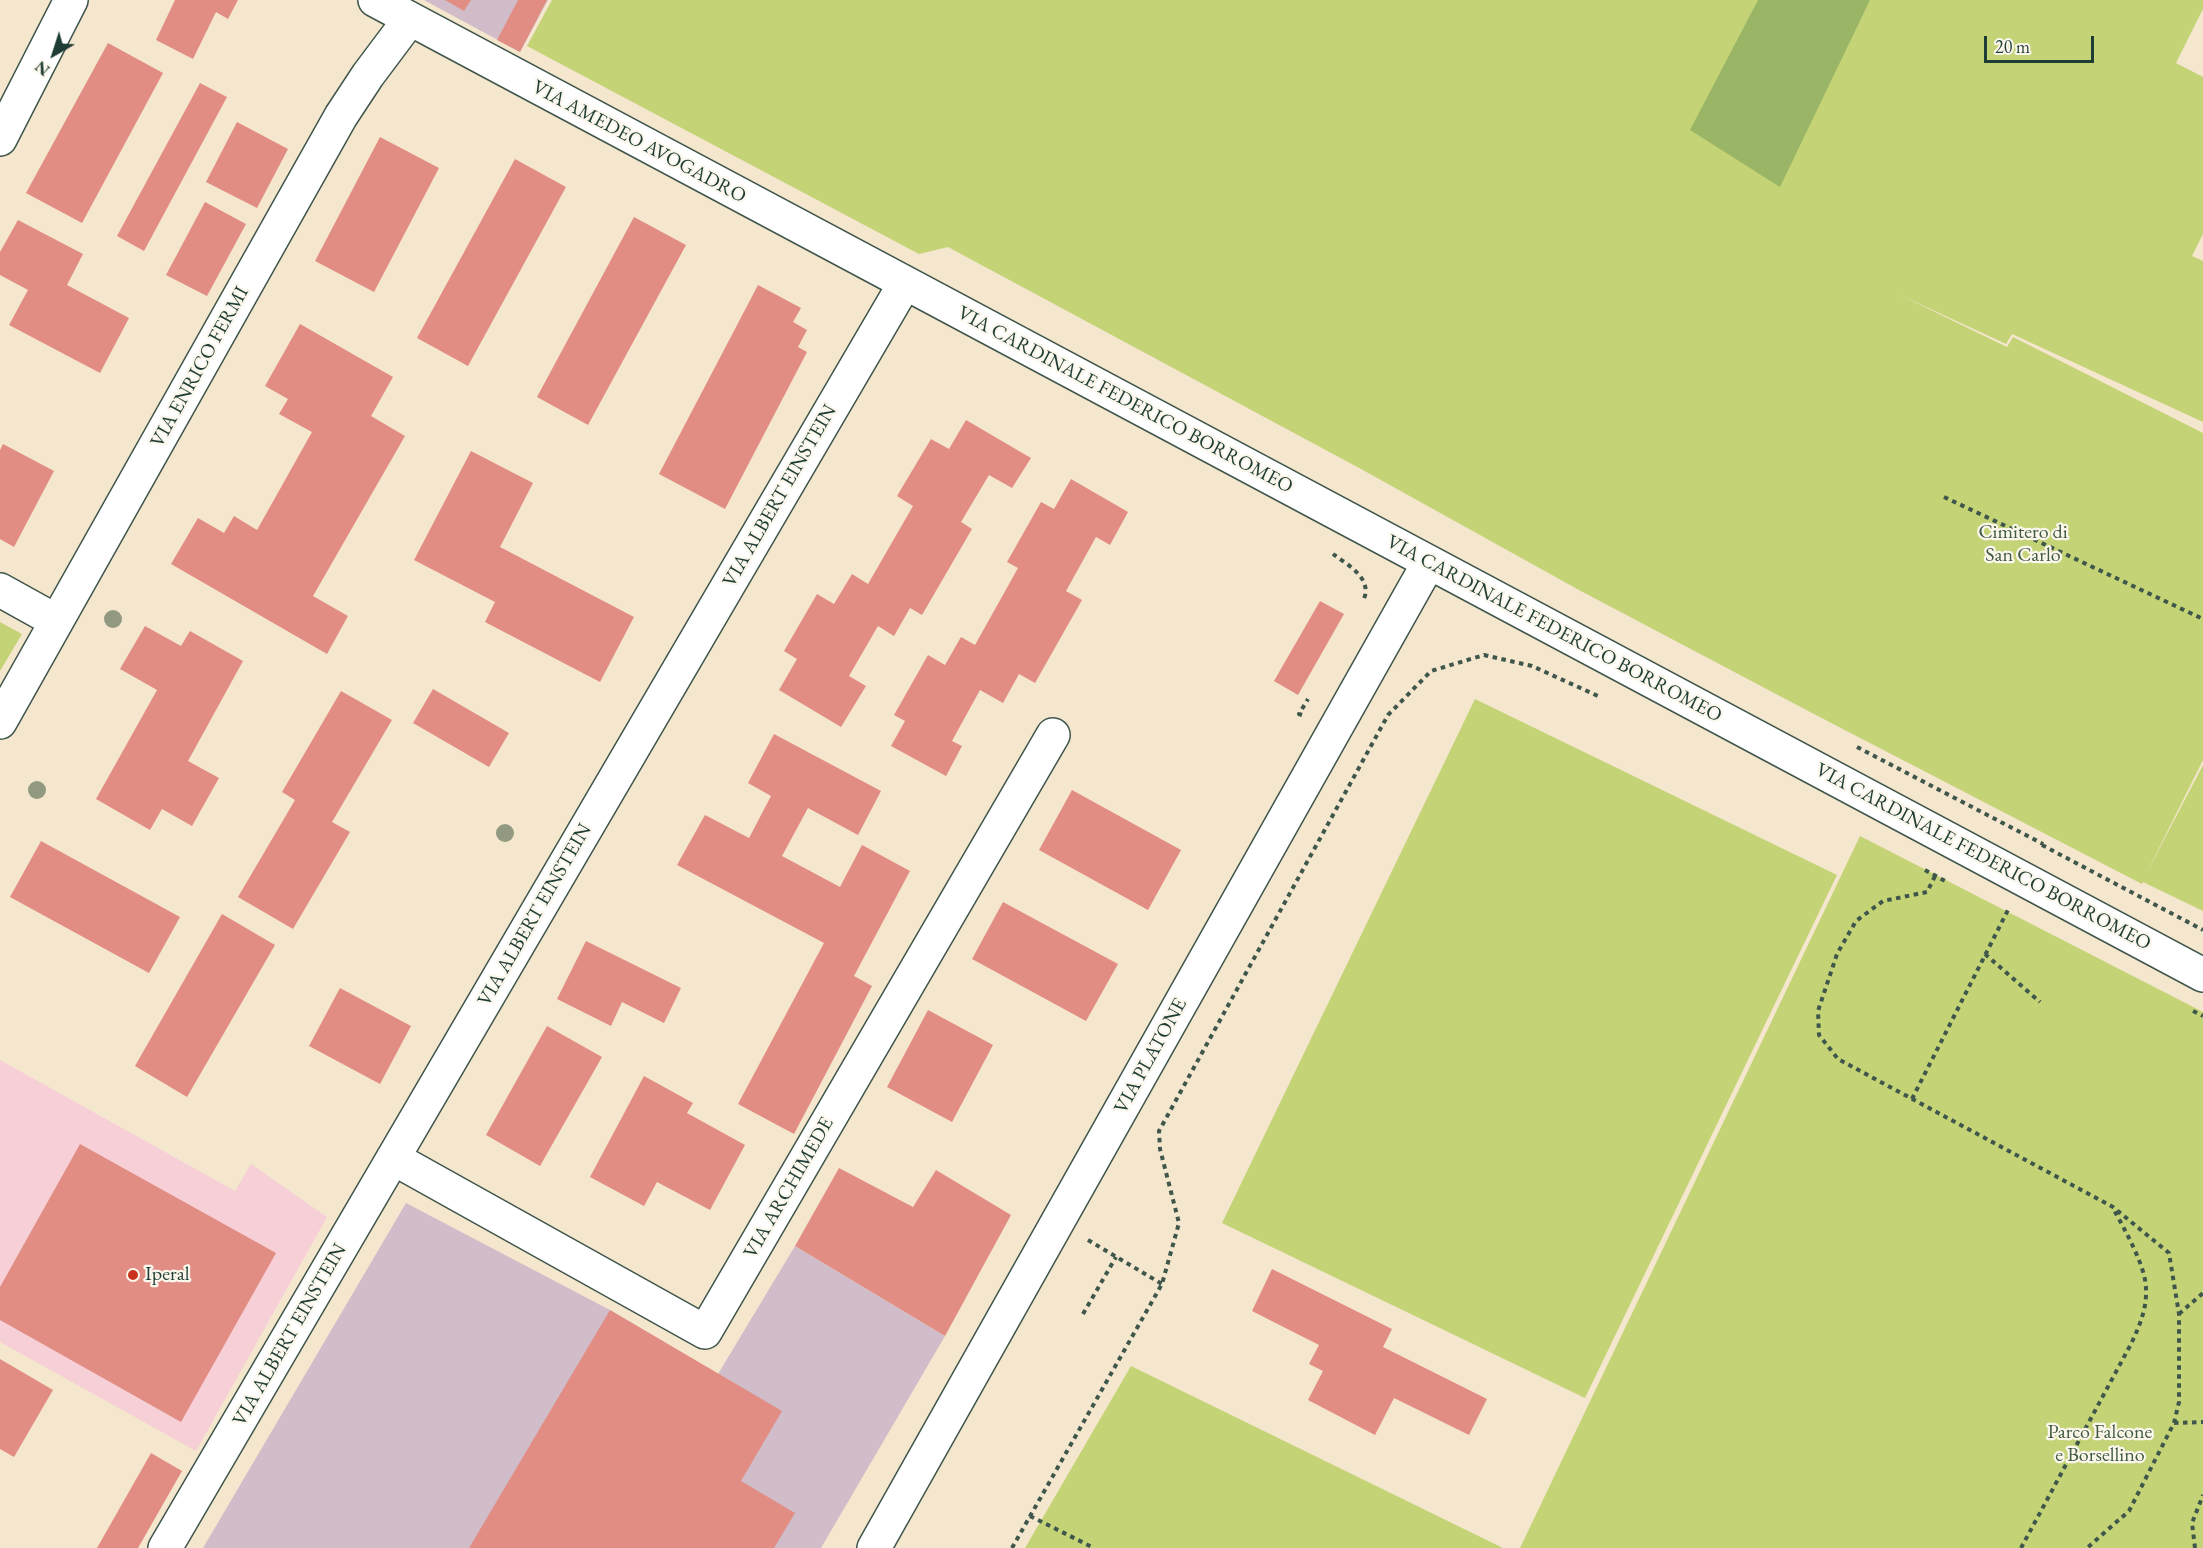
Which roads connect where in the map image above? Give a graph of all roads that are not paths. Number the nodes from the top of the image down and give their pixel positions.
1 (71, 0) edge
2 (375, 0) edge
3 (410, 19) junction
4 (0, 139) edge
5 (905, 283) junction
6 (1428, 564) junction
7 (0, 590) edge
8 (56, 621) junction
9 (0, 722) edge
10 (1053, 735) dead end
11 (2203, 975) edge
12 (393, 1158) junction
13 (165, 1548) edge
14 (874, 1548) edge

1 - 4 street
2 - 3 street, VIA AMEDEO AVOGADRO
3 - 5 street, VIA AMEDEO AVOGADRO
3 - 8 street, VIA ENRICO FERMI
5 - 6 street, VIA CARDINALE FEDERICO BORROMEO
5 - 12 street, VIA ALBERT EINSTEIN
6 - 11 street, VIA CARDINALE FEDERICO BORROMEO
6 - 14 street, VIA PLATONE
7 - 8 street
8 - 9 street, VIA ENRICO FERMI
10 - 12 street, VIA ARCHIMEDE
12 - 13 street, VIA ALBERT EINSTEIN

